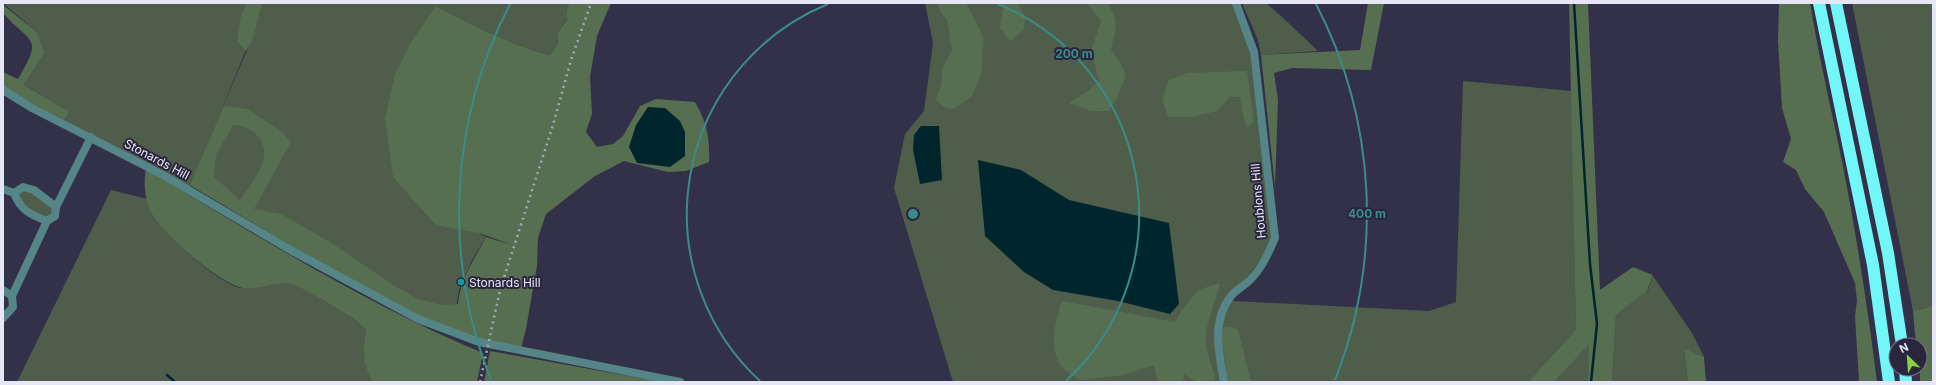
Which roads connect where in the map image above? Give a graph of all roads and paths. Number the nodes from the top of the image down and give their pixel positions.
1 (1236, 3) edge
2 (1819, 3) edge
3 (1836, 3) edge
4 (3, 90) edge
5 (91, 137) junction
6 (3, 189) edge
7 (14, 193) junction
8 (56, 207) junction
9 (47, 221) junction
10 (3, 290) edge
11 (12, 296) junction
12 (4, 315) edge
13 (1901, 337) edge
14 (680, 382) edge
15 (1224, 382) edge
16 (1889, 382) edge

1 - 15 street, Houblons Hill
2 - 16 highway
3 - 13 highway
4 - 5 street, Stonards Hill
5 - 8 street
5 - 14 street, Stonards Hill
6 - 7 street
7 - 8 street
7 - 9 street
8 - 9 street
9 - 11 street
10 - 11 street
11 - 12 street

